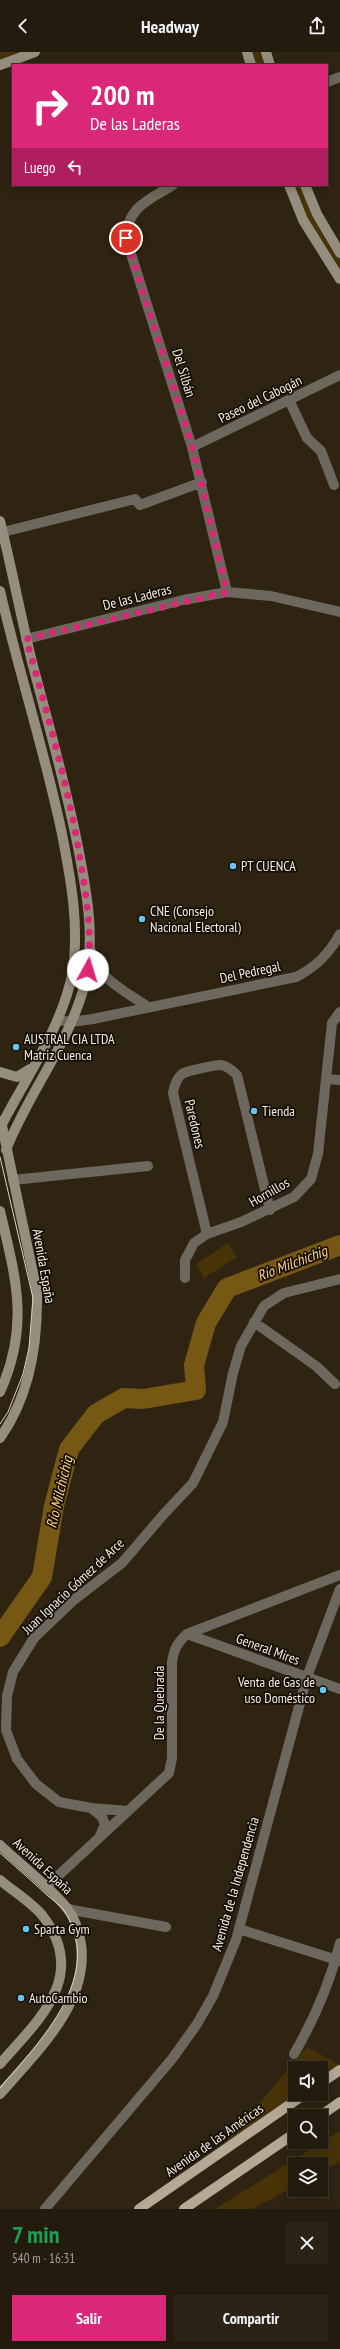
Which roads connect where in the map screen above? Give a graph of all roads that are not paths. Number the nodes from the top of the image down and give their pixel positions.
1 (35, 52) edge
2 (247, 52) edge
3 (266, 52) edge
4 (251, 64) edge
5 (270, 64) edge
6 (0, 65) edge
7 (340, 77) edge
8 (328, 82) edge
9 (171, 186) edge
10 (290, 186) edge
11 (305, 186) edge
12 (340, 253) edge
13 (340, 279) edge
14 (340, 375) edge
15 (289, 400) junction
16 (192, 446) junction
17 (202, 482) junction
18 (334, 485) dead end
19 (0, 521) edge
20 (3, 532) junction
21 (0, 591) edge
22 (227, 592) junction
23 (340, 612) edge
24 (26, 639) junction
25 (12, 643) junction
26 (58, 756) junction
27 (45, 761) junction
28 (340, 934) edge
29 (90, 948) junction
30 (148, 1007) junction
31 (340, 1012) edge
32 (58, 1020) junction
33 (71, 1022) junction
34 (32, 1066) junction
35 (0, 1072) edge
36 (326, 1079) junction
37 (340, 1080) edge
38 (0, 1123) edge
39 (6, 1150) junction
40 (148, 1166) dead end
41 (13, 1180) junction
42 (270, 1210) junction
43 (0, 1213) edge
44 (207, 1234) junction
45 (185, 1278) dead end
46 (340, 1279) edge
47 (254, 1322) junction
48 (335, 1384) dead end
49 (0, 1392) edge
50 (0, 1438) edge
51 (340, 1575) edge
52 (340, 1589) edge
53 (187, 1634) junction
54 (307, 1677) junction
55 (340, 1689) edge
56 (91, 1808) junction
57 (128, 1811) junction
58 (100, 1836) junction
59 (0, 1845) edge
60 (0, 1880) edge
61 (46, 1887) junction
62 (68, 1909) junction
63 (166, 1928) dead end
64 (239, 1929) junction
65 (340, 1943) edge
66 (338, 1960) edge
67 (294, 2054) dead end
68 (0, 2064) edge
69 (340, 2070) edge
70 (328, 2078) edge
71 (0, 2094) edge
72 (295, 2101) edge
73 (340, 2102) edge
74 (328, 2110) edge
75 (288, 2138) edge
76 (46, 2209) edge
77 (139, 2209) edge
78 (184, 2209) edge

1 - 6 main road
2 - 4 main road
3 - 5 main road
7 - 8 street
9 - 16 street, Del Silbán
10 - 13 main road
11 - 12 main road
14 - 15 street, Paseo del Cabogán
15 - 16 street, Paseo del Cabogán
15 - 18 street
16 - 17 street, Del Silbán
17 - 20 street
17 - 22 street, Del Silbán
19 - 20 main road
20 - 24 main road
21 - 25 main road
22 - 23 street, De las Laderas
22 - 24 street, De las Laderas
24 - 25 street, De las Laderas
24 - 26 main road
25 - 27 main road
26 - 27 main road
26 - 29 main road
27 - 32 main road
28 - 30 street, Del Pedregal
29 - 30 street
29 - 33 main road
30 - 33 street, Del Pedregal
31 - 36 street, Hornillos
32 - 33 street, Del Pedregal
32 - 34 main road
33 - 39 main road
34 - 35 main road
34 - 38 main road
36 - 37 street
36 - 42 street, Hornillos
38 - 39 main road, Avenida España
39 - 41 main road, Avenida España
40 - 41 street
41 - 50 main road, Avenida España
42 - 44 street, Hornillos
42 - 44 street, Paredones
43 - 49 main road
44 - 45 street, Hornillos
46 - 47 street, Juan Ignacio Gómez de Arce
47 - 48 street
47 - 56 street, Juan Ignacio Gómez de Arce
51 - 53 street, De la Quebrada
52 - 54 street, Avenida de la Independencia
53 - 54 street, General Mires
53 - 57 street, De la Quebrada
54 - 55 street, General Mires
54 - 64 street, Avenida de la Independencia
56 - 57 street, Juan Ignacio Gómez de Arce
56 - 58 street
57 - 58 street, De la Quebrada
58 - 61 street, De la Quebrada
59 - 61 main road, Avenida España
60 - 68 main road
61 - 62 main road, Avenida España
62 - 63 street
62 - 71 main road, Avenida España
64 - 66 street
64 - 76 street, Avenida de la Independencia
65 - 66 street
66 - 67 street
69 - 70 main road
72 - 77 main road, Avenida de las Américas
73 - 74 main road
75 - 78 main road

